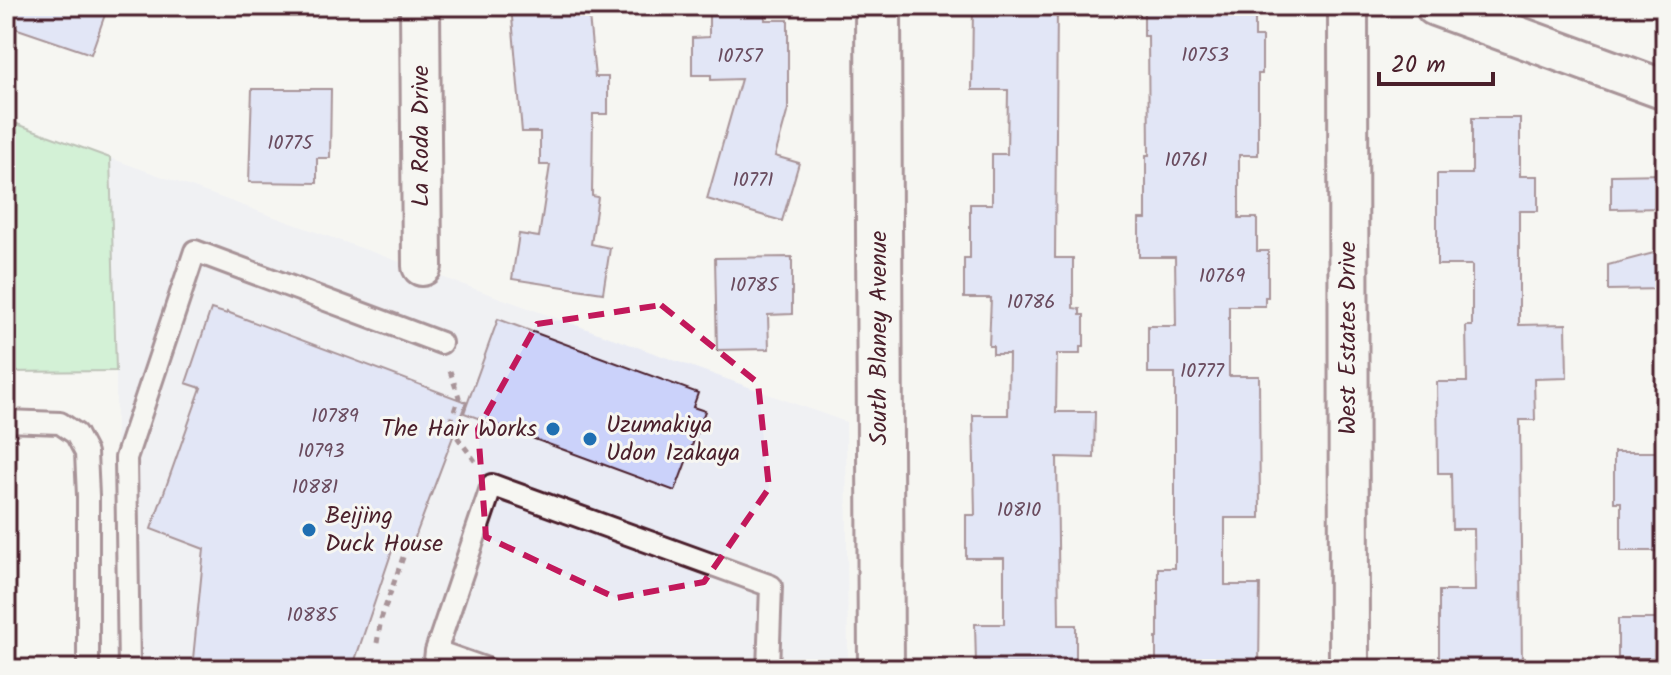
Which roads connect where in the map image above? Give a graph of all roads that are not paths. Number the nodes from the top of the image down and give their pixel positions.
1 (420, 6) edge
2 (878, 6) edge
3 (1348, 6) edge
4 (1435, 6) edge
5 (1665, 90) edge
6 (422, 266) dead end
7 (441, 343) road end
8 (6, 421) edge
9 (435, 660) edge
10 (88, 669) edge
11 (129, 669) edge
12 (487, 669) edge
13 (768, 669) edge
14 (881, 669) edge
15 (1349, 669) edge

1 - 6 street, La Roda Drive
2 - 14 street, South Blaney Avenue
3 - 15 street, West Estates Drive
4 - 5 street
7 - 11 lane
8 - 10 lane
9 - 12 lane
9 - 13 lane

